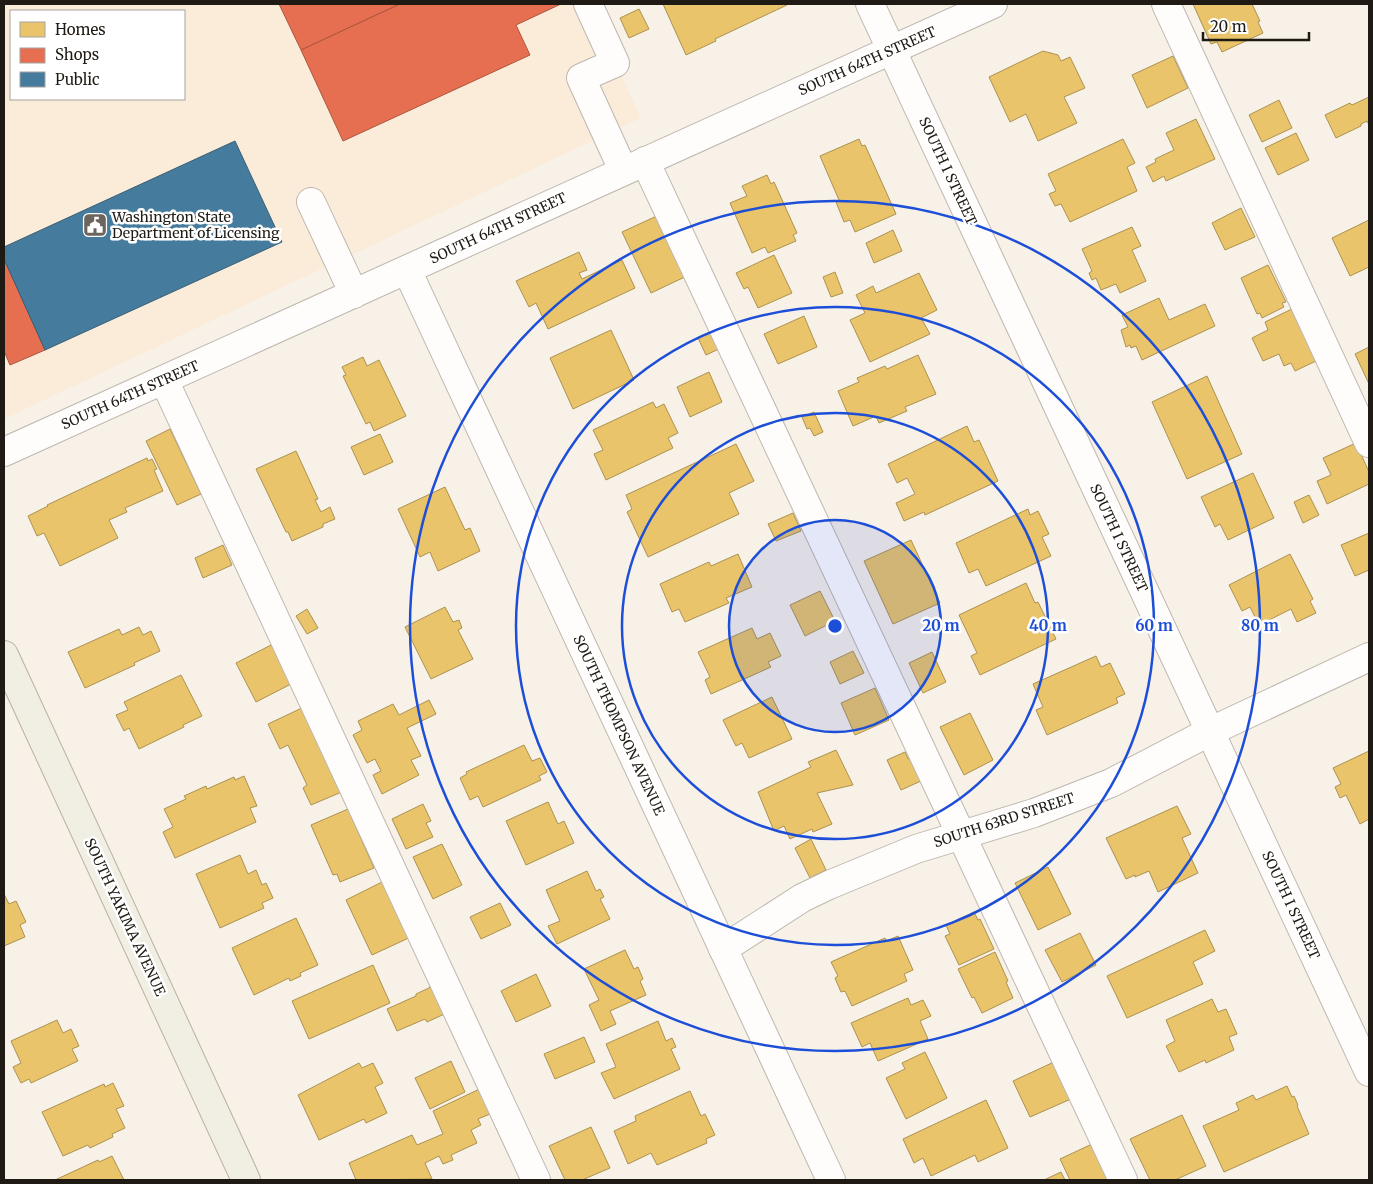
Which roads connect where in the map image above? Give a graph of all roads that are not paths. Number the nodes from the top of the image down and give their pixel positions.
1 (588, 4) edge
2 (870, 4) edge
3 (993, 4) edge
4 (1166, 4) edge
5 (891, 50) junction
6 (634, 166) junction
7 (311, 202) dead end
8 (407, 270) junction
9 (354, 294) junction
10 (164, 380) junction
11 (1369, 443) edge
12 (4, 452) edge
13 (4, 655) edge
14 (1369, 657) edge
15 (1209, 732) junction
16 (961, 835) junction
17 (723, 949) junction
18 (1369, 1072) edge
19 (246, 1180) edge
20 (536, 1180) edge
21 (831, 1180) edge
22 (1122, 1180) edge

1 - 6 street
2 - 5 street, SOUTH I STREET
3 - 5 street, SOUTH 64TH STREET
4 - 11 street
5 - 6 street, SOUTH 64TH STREET
5 - 15 street, SOUTH I STREET
6 - 8 street, SOUTH 64TH STREET
6 - 16 street
7 - 9 street
8 - 9 street, SOUTH 64TH STREET
8 - 17 street, SOUTH THOMPSON AVENUE
9 - 10 street, SOUTH 64TH STREET
10 - 12 street, SOUTH 64TH STREET
10 - 20 street
13 - 19 main road, SOUTH YAKIMA AVENUE
14 - 15 street, SOUTH 63RD STREET
15 - 16 street, SOUTH 63RD STREET
15 - 18 street, SOUTH I STREET
16 - 17 street, SOUTH 63RD STREET
16 - 22 street
17 - 21 street, SOUTH THOMPSON AVENUE

